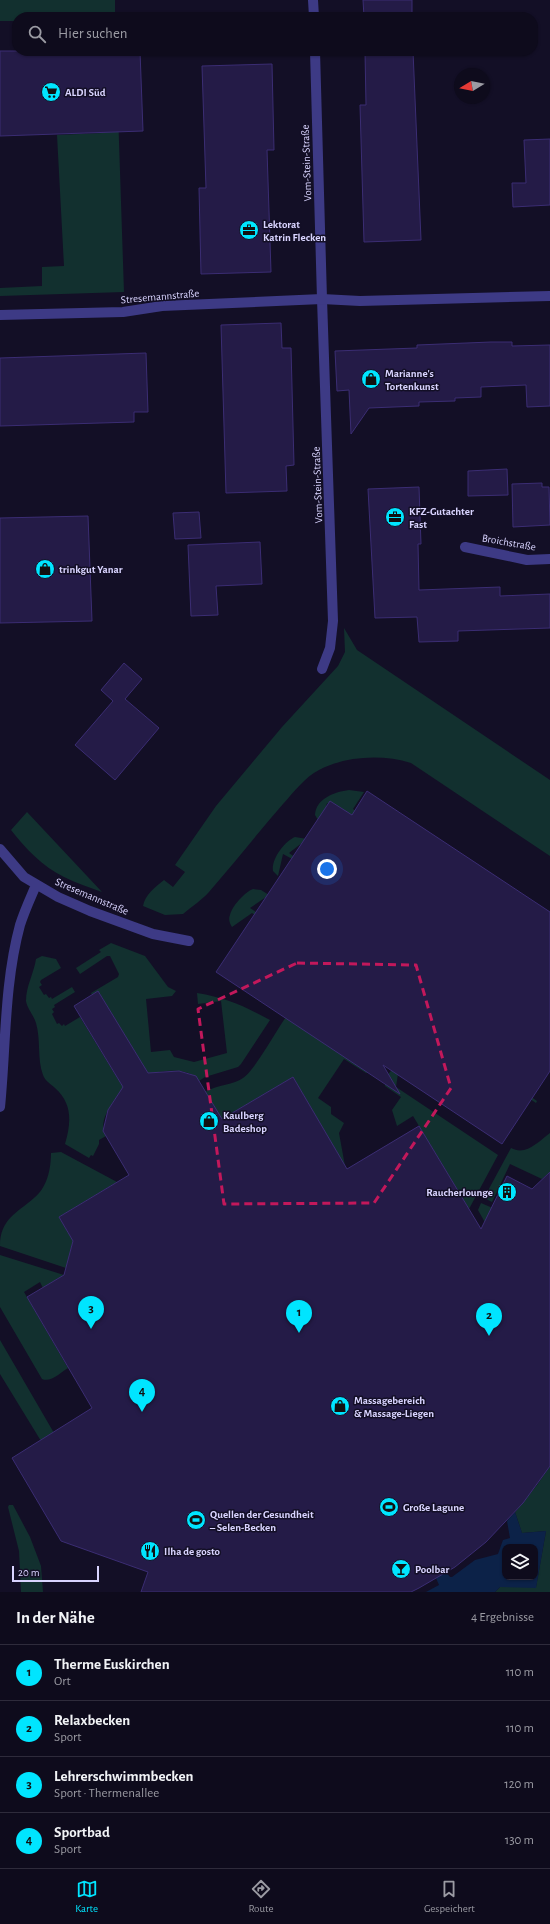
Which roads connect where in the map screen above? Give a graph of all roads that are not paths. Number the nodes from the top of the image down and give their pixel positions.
1 (313, 0) edge
2 (314, 12) edge
3 (315, 56) edge
4 (550, 296) edge
5 (322, 299) junction
6 (0, 315) edge
7 (465, 546) dead end
8 (550, 559) edge
9 (322, 669) dead end
10 (0, 849) edge
11 (36, 885) junction
12 (189, 941) dead end
13 (0, 1107) edge

1 - 2 street
3 - 5 street, Vom-Stein-Straße
4 - 5 street
5 - 6 street, Stresemannstraße
5 - 9 street, Vom-Stein-Straße
7 - 8 street, Broichstraße
10 - 11 street, Stresemannstraße
11 - 12 street, Stresemannstraße
11 - 13 street

